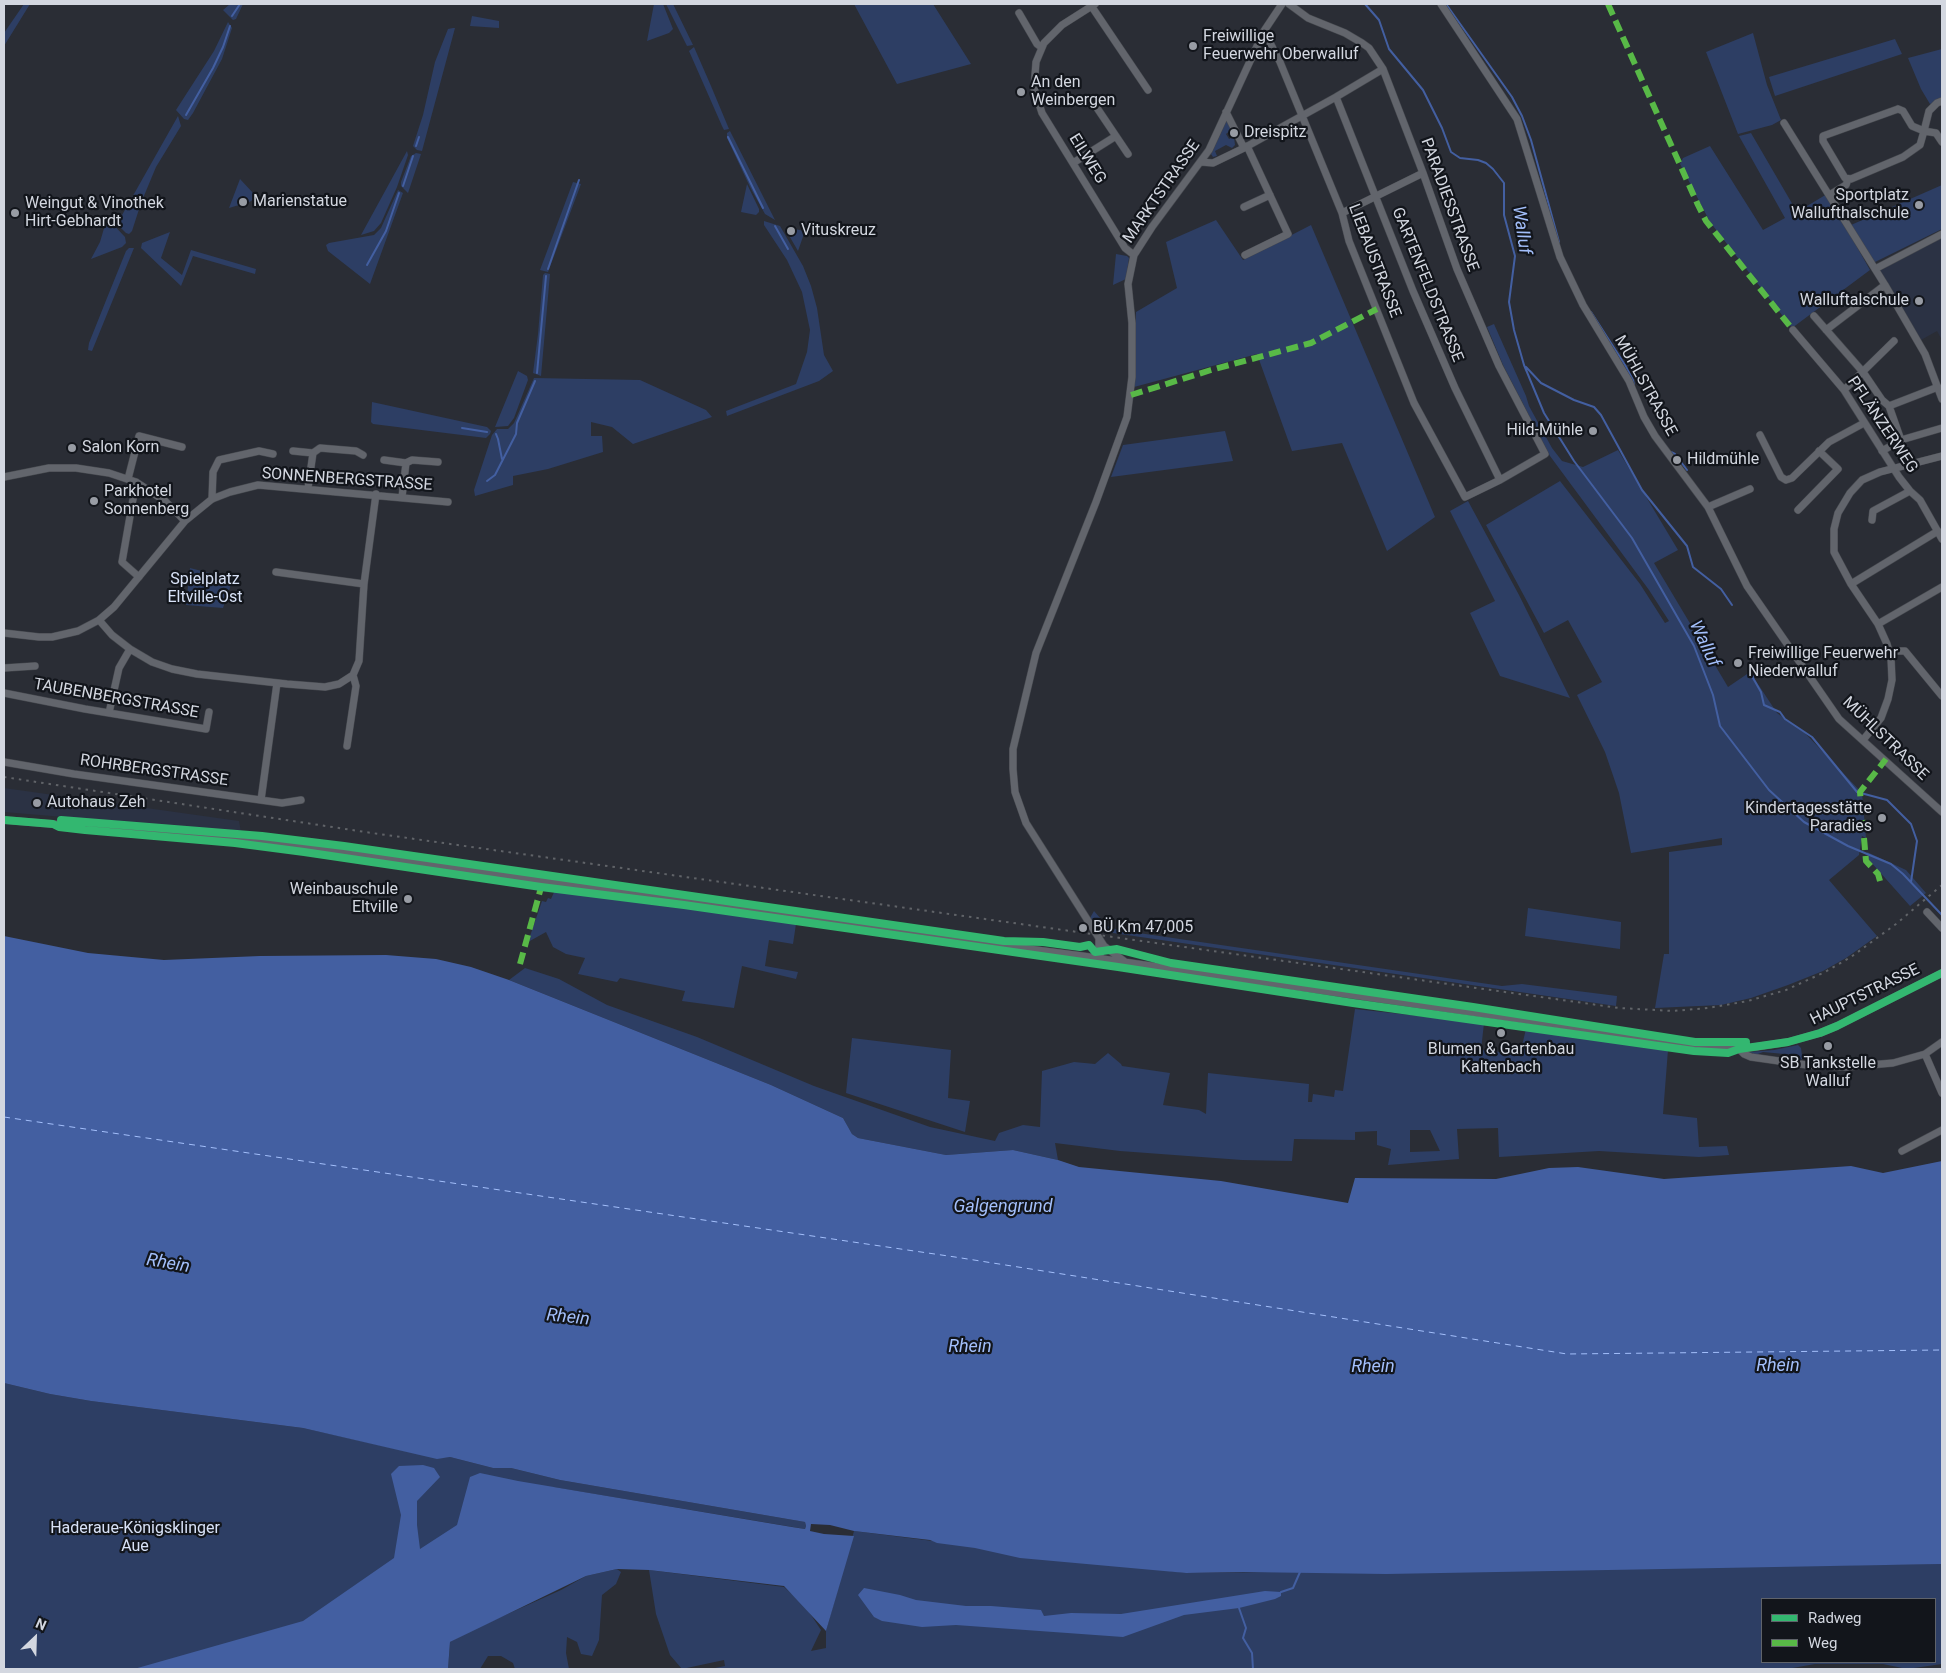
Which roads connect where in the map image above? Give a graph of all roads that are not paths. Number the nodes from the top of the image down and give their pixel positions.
1 (1092, 4) edge
2 (1282, 4) edge
3 (1289, 4) edge
4 (1441, 4) edge
5 (1019, 13) dead end
6 (1264, 31) junction
7 (1041, 47) junction
8 (1383, 68) junction
9 (1148, 90) dead end
10 (1336, 97) junction
11 (1942, 101) edge
12 (1093, 102) dead end
13 (1226, 112) junction
14 (1301, 115) junction
15 (1784, 123) dead end
16 (1924, 130) junction
17 (1116, 136) junction
18 (1942, 142) edge
19 (1245, 147) junction
20 (1128, 154) dead end
21 (1201, 162) junction
22 (1073, 163) junction
23 (1423, 173) junction
24 (1848, 179) junction
25 (1830, 194) dead end
26 (1270, 195) junction
27 (1376, 198) junction
28 (1244, 207) dead end
29 (1342, 213) junction
30 (1942, 234) edge
31 (1134, 255) junction
32 (1245, 255) dead end
33 (1875, 269) junction
34 (1885, 285) junction
35 (1814, 316) dead end
36 (1793, 330) dead end
37 (1826, 330) junction
38 (1894, 341) dead end
39 (1863, 372) junction
40 (1938, 387) junction
41 (1844, 390) junction
42 (1942, 399) edge
43 (1889, 406) junction
44 (1864, 423) junction
45 (1942, 428) edge
46 (1760, 436) dead end
47 (1901, 440) junction
48 (182, 447) dead end
49 (293, 450) dead end
50 (1882, 450) junction
51 (1819, 451) junction
52 (313, 452) junction
53 (273, 454) dead end
54 (363, 454) dead end
55 (1942, 456) edge
56 (384, 460) dead end
57 (438, 462) dead end
58 (406, 463) junction
59 (1894, 468) junction
60 (4, 477) edge
61 (128, 479) junction
62 (1500, 480) junction
63 (136, 482) junction
64 (308, 488) junction
65 (1750, 489) dead end
66 (1910, 491) junction
67 (376, 494) junction
68 (402, 497) junction
69 (212, 499) junction
70 (448, 502) dead end
71 (1708, 507) junction
72 (1798, 510) dead end
73 (1872, 520) dead end
74 (185, 521) junction
75 (1940, 535) edge
76 (276, 572) dead end
77 (139, 577) junction
78 (364, 584) junction
79 (1851, 584) junction
80 (1942, 587) edge
81 (99, 620) junction
82 (1878, 624) junction
83 (4, 635) edge
84 (130, 649) junction
85 (1890, 651) junction
86 (35, 666) dead end
87 (4, 668) edge
88 (354, 674) junction
89 (277, 683) junction
90 (4, 693) edge
91 (1942, 696) edge
92 (209, 712) dead end
93 (109, 713) junction
94 (1863, 740) junction
95 (347, 746) dead end
96 (4, 762) edge
97 (261, 800) junction
98 (301, 800) dead end
99 (1942, 812) edge
100 (4, 820) edge
101 (1927, 912) dead end
102 (1942, 928) edge
103 (1101, 943) junction
104 (1083, 956) junction
105 (1101, 959) junction
106 (1127, 963) junction
107 (1942, 973) edge
108 (1942, 1042) edge
109 (1739, 1049) junction
110 (1925, 1054) junction
111 (1942, 1093) edge
112 (1942, 1130) edge
113 (1902, 1151) dead end

1 - 7 street
1 - 9 street
2 - 6 street, MARKTSTRASSE
3 - 8 street, PARADIESSTRASSE
4 - 71 street, MÜHLSTRASSE
5 - 7 street
6 - 13 street, MARKTSTRASSE
6 - 14 street, LIEBAUSTRASSE
7 - 22 street, EILWEG
8 - 10 street
8 - 23 street, PARADIESSTRASSE
10 - 14 street
10 - 27 street, GARTENFELDSTRASSE
11 - 16 street
12 - 17 street
13 - 19 street
13 - 21 street, MARKTSTRASSE
14 - 19 street
14 - 29 street, LIEBAUSTRASSE
15 - 33 street
16 - 18 street
16 - 24 street
16 - 24 street
17 - 20 street
17 - 22 street
19 - 21 street
19 - 26 street
21 - 31 street, MARKTSTRASSE
22 - 31 street, EILWEG
23 - 27 street
23 - 62 street, PARADIESSTRASSE
24 - 25 street
26 - 28 street
26 - 32 street
27 - 29 street
27 - 62 street, GARTENFELDSTRASSE
29 - 62 street, LIEBAUSTRASSE
30 - 33 street
31 - 103 street, MARKTSTRASSE
33 - 34 street
34 - 37 street
34 - 40 street
35 - 37 street
36 - 41 street, PFLÄNZERWEG
37 - 39 street
38 - 39 street
39 - 41 street
39 - 43 street
40 - 42 street
40 - 43 street
41 - 44 street, PFLÄNZERWEG
43 - 47 street
44 - 50 street, PFLÄNZERWEG
44 - 51 street
45 - 47 street
46 - 51 street
47 - 50 street
48 - 61 street
49 - 52 street
50 - 59 street, PFLÄNZERWEG
51 - 72 street
52 - 54 street
52 - 64 street
53 - 69 street
55 - 59 street
56 - 58 street
57 - 58 street
58 - 68 street
59 - 66 street, PFLÄNZERWEG
59 - 79 street
60 - 61 street
61 - 63 street
63 - 74 street
63 - 77 street
64 - 67 street, SONNENBERGSTRASSE
64 - 69 street, SONNENBERGSTRASSE
65 - 71 street
66 - 73 street
66 - 75 street, PFLÄNZERWEG
67 - 68 street, SONNENBERGSTRASSE
67 - 78 street
68 - 70 street, SONNENBERGSTRASSE
69 - 74 street, SONNENBERGSTRASSE
71 - 94 street, MÜHLSTRASSE
74 - 77 street, SONNENBERGSTRASSE
75 - 79 street
76 - 78 street
77 - 81 street, SONNENBERGSTRASSE
78 - 88 street
79 - 82 street
80 - 82 street
81 - 83 street, SONNENBERGSTRASSE
81 - 84 street
82 - 85 street
84 - 89 street
84 - 93 street
85 - 91 street
85 - 94 street
86 - 87 street, TAUBENBERGSTRASSE
88 - 89 street
88 - 95 street
89 - 97 street
90 - 93 street, TAUBENBERGSTRASSE
92 - 93 street, TAUBENBERGSTRASSE
94 - 99 street, MÜHLSTRASSE
96 - 97 street, ROHRBERGSTRASSE
97 - 98 street, ROHRBERGSTRASSE
100 - 104 street
101 - 102 street
103 - 104 street
103 - 105 street
103 - 106 street
104 - 105 street
105 - 106 street
106 - 109 street
107 - 109 street, HAUPTSTRASSE
108 - 110 street
109 - 110 street
110 - 111 street
112 - 113 street

